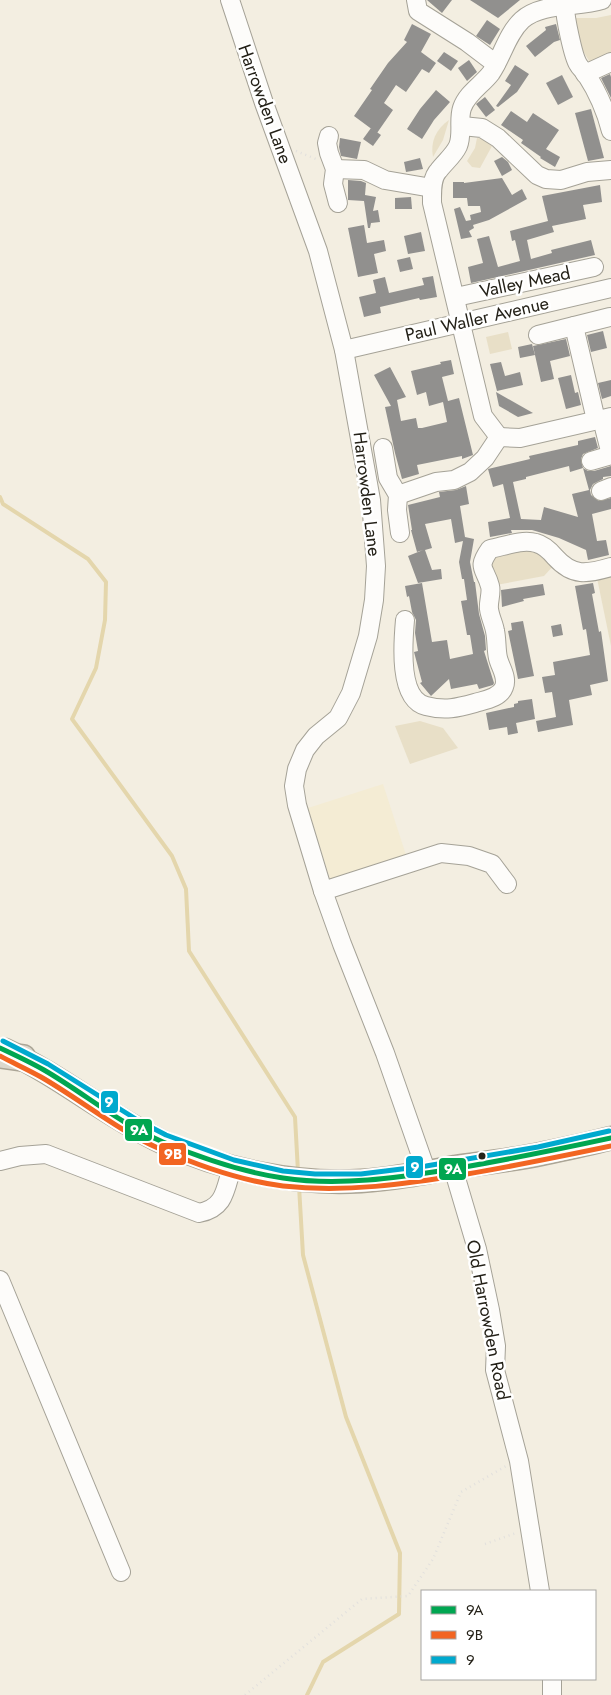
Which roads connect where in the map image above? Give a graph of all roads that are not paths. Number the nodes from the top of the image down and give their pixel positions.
1 (230, 0) edge
2 (416, 0) edge
3 (602, 0) edge
4 (584, 2) edge
5 (566, 7) junction
6 (611, 62) edge
7 (496, 64) junction
8 (586, 74) junction
9 (462, 126) junction
10 (611, 131) edge
11 (330, 136) dead end
12 (334, 166) junction
13 (611, 170) edge
14 (432, 188) junction
15 (338, 203) dead end
16 (594, 267) dead end
17 (611, 288) edge
18 (456, 297) junction
19 (610, 318) edge
20 (461, 322) junction
21 (574, 326) junction
22 (538, 335) dead end
23 (344, 350) junction
24 (603, 419) edge
25 (499, 437) junction
26 (383, 448) dead end
27 (591, 461) dead end
28 (398, 496) junction
29 (400, 532) dead end
30 (611, 567) edge
31 (405, 620) dead end
32 (507, 884) dead end
33 (323, 891) junction
34 (0, 1048) edge
35 (11, 1057) edge
36 (611, 1138) edge
37 (0, 1161) edge
38 (232, 1168) junction
39 (453, 1168) junction
40 (427, 1173) junction
41 (0, 1280) edge
42 (121, 1572) dead end
43 (540, 1590) edge
44 (552, 1680) edge
45 (552, 1695) edge

1 - 23 street, Harrowden Lane
2 - 7 street
3 - 4 street
4 - 5 street
5 - 7 street
5 - 8 street
6 - 8 street
7 - 9 street
8 - 10 street
9 - 13 street
9 - 14 street
11 - 12 street
12 - 14 street
12 - 15 street
14 - 18 street
16 - 18 street, Valley Mead
17 - 20 street, Paul Waller Avenue
18 - 20 street
19 - 21 street
20 - 23 street, Paul Waller Avenue
20 - 25 street
21 - 22 street
21 - 24 street
23 - 33 street, Harrowden Lane
24 - 25 street
24 - 27 street
25 - 28 street
26 - 28 street
28 - 29 street
30 - 31 street
32 - 33 street
33 - 40 street, Harrowden Lane
34 - 35 main road
35 - 38 main road
36 - 39 main road
37 - 38 street
38 - 40 main road
39 - 40 main road
39 - 43 street, Old Harrowden Road
41 - 42 street
44 - 45 street

